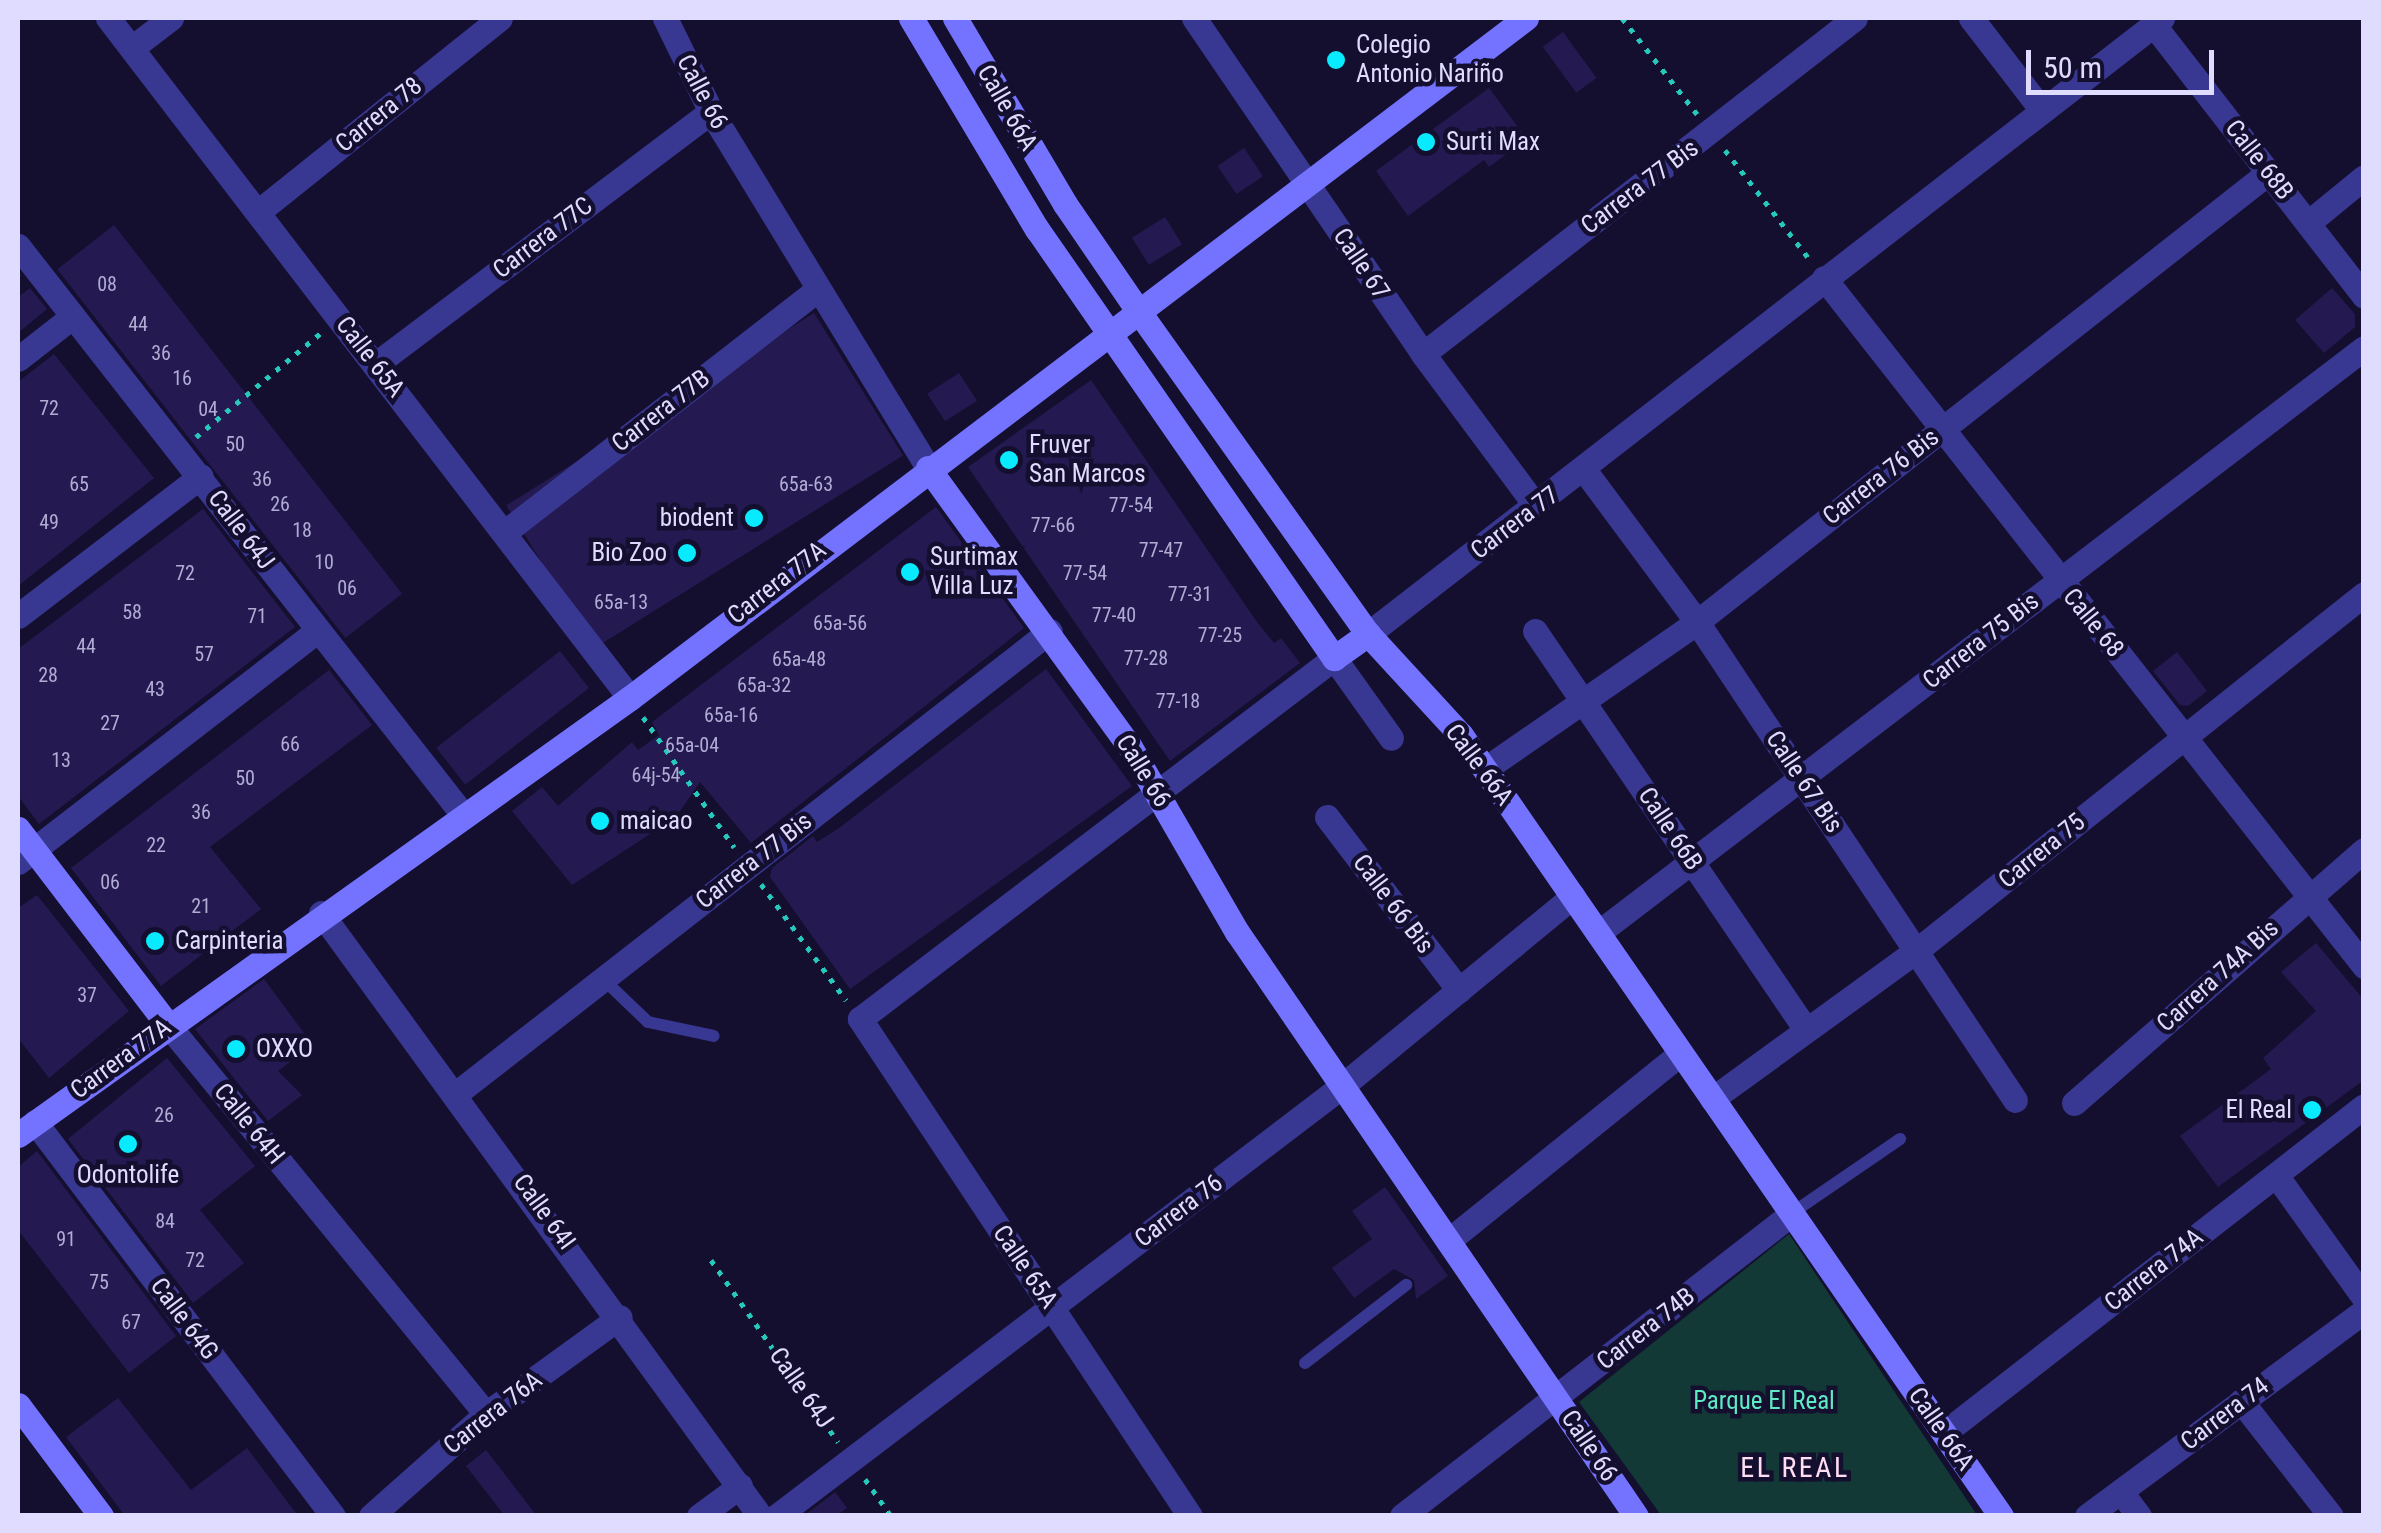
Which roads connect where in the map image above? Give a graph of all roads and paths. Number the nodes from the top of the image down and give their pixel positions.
1 (108, 18) edge
2 (171, 18) edge
3 (500, 18) edge
4 (665, 18) edge
5 (911, 18) edge
6 (955, 18) edge
7 (1194, 18) edge
8 (1526, 18) edge
9 (1855, 18) edge
10 (1970, 18) edge
11 (2158, 21) edge
12 (133, 47) junction
13 (2040, 109) junction
14 (711, 112) junction
15 (2269, 172) junction
16 (2364, 177) edge
17 (1307, 186) junction
18 (258, 212) junction
19 (2308, 224) junction
20 (18, 246) edge
21 (1824, 278) junction
22 (816, 290) junction
23 (2364, 296) edge
24 (1139, 312) junction
25 (340, 317) junction
26 (72, 318) junction
27 (1108, 334) junction
28 (2364, 348) edge
29 (1423, 354) junction
30 (18, 360) edge
31 (376, 364) junction
32 (1941, 430) junction
33 (181, 449) junction
34 (928, 468) junction
35 (1584, 472) junction
36 (200, 476) junction
37 (1536, 506) junction
38 (505, 532) junction
39 (2060, 581) junction
40 (2364, 594) edge
41 (18, 616) edge
42 (1697, 622) junction
43 (318, 630) junction
44 (1050, 630) junction
45 (1534, 630) dead end
46 (1368, 634) junction
47 (1334, 658) junction
48 (630, 698) junction
49 (1585, 702) junction
50 (2185, 737) junction
51 (1391, 738) dead end
52 (1485, 769) junction
53 (1802, 779) junction
54 (1158, 792) junction
55 (464, 816) junction
56 (1327, 817) dead end
57 (18, 829) edge
58 (2364, 850) edge
59 (26, 856) edge
60 (1692, 863) junction
61 (2309, 894) junction
62 (1573, 896) junction
63 (322, 913) junction
64 (1598, 933) junction
65 (1916, 951) junction
66 (2364, 966) edge
67 (603, 979) junction
68 (1459, 990) junction
69 (860, 1018) joint
70 (168, 1025) junction
71 (1805, 1029) junction
72 (714, 1036) dead end
73 (1681, 1053) junction
74 (1342, 1086) junction
75 (458, 1092) junction
76 (1712, 1098) junction
77 (2015, 1100) dead end
78 (2074, 1103) dead end
79 (2364, 1106) edge
80 (26, 1129) edge
81 (1900, 1138) dead end
82 (2276, 1175) junction
83 (1792, 1213) junction
84 (1446, 1250) junction
85 (711, 1260) dead end
86 (1406, 1285) dead end
87 (2364, 1298) edge
88 (1052, 1307) junction
89 (2364, 1311) edge
90 (620, 1317) junction
91 (1306, 1364) dead end
92 (1557, 1400) junction
93 (2241, 1401) junction
94 (18, 1405) edge
95 (486, 1414) junction
96 (1944, 1434) junction
97 (851, 1460) junction
98 (740, 1486) junction
99 (2122, 1492) junction
100 (101, 1516) edge
101 (333, 1516) edge
102 (371, 1516) edge
103 (700, 1516) edge
104 (760, 1516) edge
105 (777, 1516) edge
106 (891, 1516) edge
107 (1190, 1516) edge
108 (1402, 1516) edge
109 (1636, 1516) edge
110 (2001, 1516) edge
111 (2086, 1516) edge
112 (2139, 1516) edge
113 (2331, 1516) edge

1 - 12 street, Calle 65A
2 - 12 street
3 - 18 street, Carrera 78
4 - 14 street, Calle 66
5 - 27 street, Calle 66A
6 - 24 street, Calle 66A
7 - 17 street, Calle 67
8 - 17 street, Carrera 77A
9 - 29 street, Carrera 77 Bis
10 - 13 street
11 - 13 street, Carrera 77
11 - 15 street, Calle 68B
12 - 18 street, Calle 65A
13 - 21 street, Carrera 77
14 - 22 street, Calle 66
14 - 31 street, Carrera 77C
15 - 19 street, Calle 68B
15 - 32 street, Carrera 76 Bis
16 - 19 street
17 - 24 street, Carrera 77A
17 - 29 street, Calle 67
18 - 25 street, Calle 65A
19 - 23 street, Calle 68B
20 - 26 street, Calle 64J
21 - 32 street, Calle 68
21 - 35 street, Carrera 77
22 - 34 street, Calle 66
22 - 38 street, Carrera 77B
24 - 27 street, Carrera 77A
24 - 46 street, Calle 66A
25 - 31 street, Calle 65A
25 - 33 path
26 - 30 street
26 - 33 street, Calle 64J
27 - 34 street, Carrera 77A
27 - 47 street, Calle 66A
28 - 39 street, Carrera 75 Bis
29 - 37 street, Calle 67
31 - 38 street, Calle 65A
32 - 39 street, Calle 68
32 - 42 street, Carrera 76 Bis
33 - 36 street, Calle 64J
34 - 44 street, Calle 66
34 - 48 street, Carrera 77A
35 - 37 street, Carrera 77
35 - 42 street, Calle 67 Bis
36 - 41 street
36 - 43 street, Calle 64J
37 - 46 street, Carrera 77
38 - 48 street, Calle 65A
39 - 50 street, Calle 68
39 - 53 street, Carrera 75 Bis
40 - 50 street, Carrera 75
42 - 49 street, Carrera 76 Bis
42 - 53 street, Calle 67 Bis
43 - 55 street, Calle 64J
43 - 59 street
44 - 54 street, Calle 66
44 - 67 street, Carrera 77 Bis
45 - 49 street, Calle 66B
46 - 47 street, Carrera 77
46 - 52 street, Calle 66A
47 - 51 street, Calle 66A
47 - 54 street, Carrera 77
48 - 55 street, Carrera 77A
49 - 52 street, Carrera 76 Bis
49 - 60 street, Calle 66B
50 - 61 street, Calle 68
50 - 65 street, Carrera 75
52 - 62 street, Calle 66A
53 - 60 street, Carrera 75 Bis
53 - 65 street, Calle 67 Bis
54 - 69 street, Carrera 77
54 - 74 street, Calle 66
55 - 63 street, Carrera 77A
56 - 68 street, Calle 66 Bis
57 - 59 street, Calle 64H
58 - 61 street, Carrera 74A Bis
59 - 70 street, Calle 64H
60 - 64 street, Carrera 75 Bis
60 - 71 street, Calle 66B
61 - 66 street, Calle 68
61 - 78 street, Carrera 74A Bis
62 - 64 street, Calle 66A
62 - 68 street, Carrera 76
63 - 70 street, Carrera 77A
63 - 75 street, Calle 64I
64 - 73 street, Calle 66A
65 - 71 street, Carrera 75
65 - 77 street, Calle 67 Bis
67 - 72 lane
67 - 75 street, Carrera 77 Bis
68 - 74 street, Carrera 76
69 - 88 street, Calle 65A
70 - 80 street, Carrera 77A
70 - 95 street, Calle 64H
71 - 76 street, Carrera 75
73 - 76 street, Calle 66A
73 - 84 street
74 - 84 street, Calle 66
74 - 88 street, Carrera 76
75 - 90 street, Calle 64I
76 - 83 street, Calle 66A
79 - 82 street, Carrera 74A
80 - 101 street, Calle 64G
81 - 83 lane
82 - 87 street
82 - 96 street, Carrera 74A
83 - 92 street, Carrera 74B
83 - 96 street, Calle 66A
84 - 92 street, Calle 66
85 - 97 path, Calle 64J
86 - 91 lane
88 - 97 street, Carrera 76
88 - 107 street, Calle 65A
89 - 93 street, Carrera 74
90 - 95 street, Carrera 76A
90 - 98 street, Calle 64I
92 - 108 street, Carrera 74B
92 - 109 street, Calle 66
93 - 99 street, Carrera 74
93 - 113 street
94 - 100 street
95 - 102 street, Carrera 76A
96 - 110 street, Calle 66A
97 - 105 street, Carrera 76
97 - 106 path, Calle 64J
98 - 103 street
98 - 104 street, Calle 64I
99 - 111 street, Carrera 74
99 - 112 street

